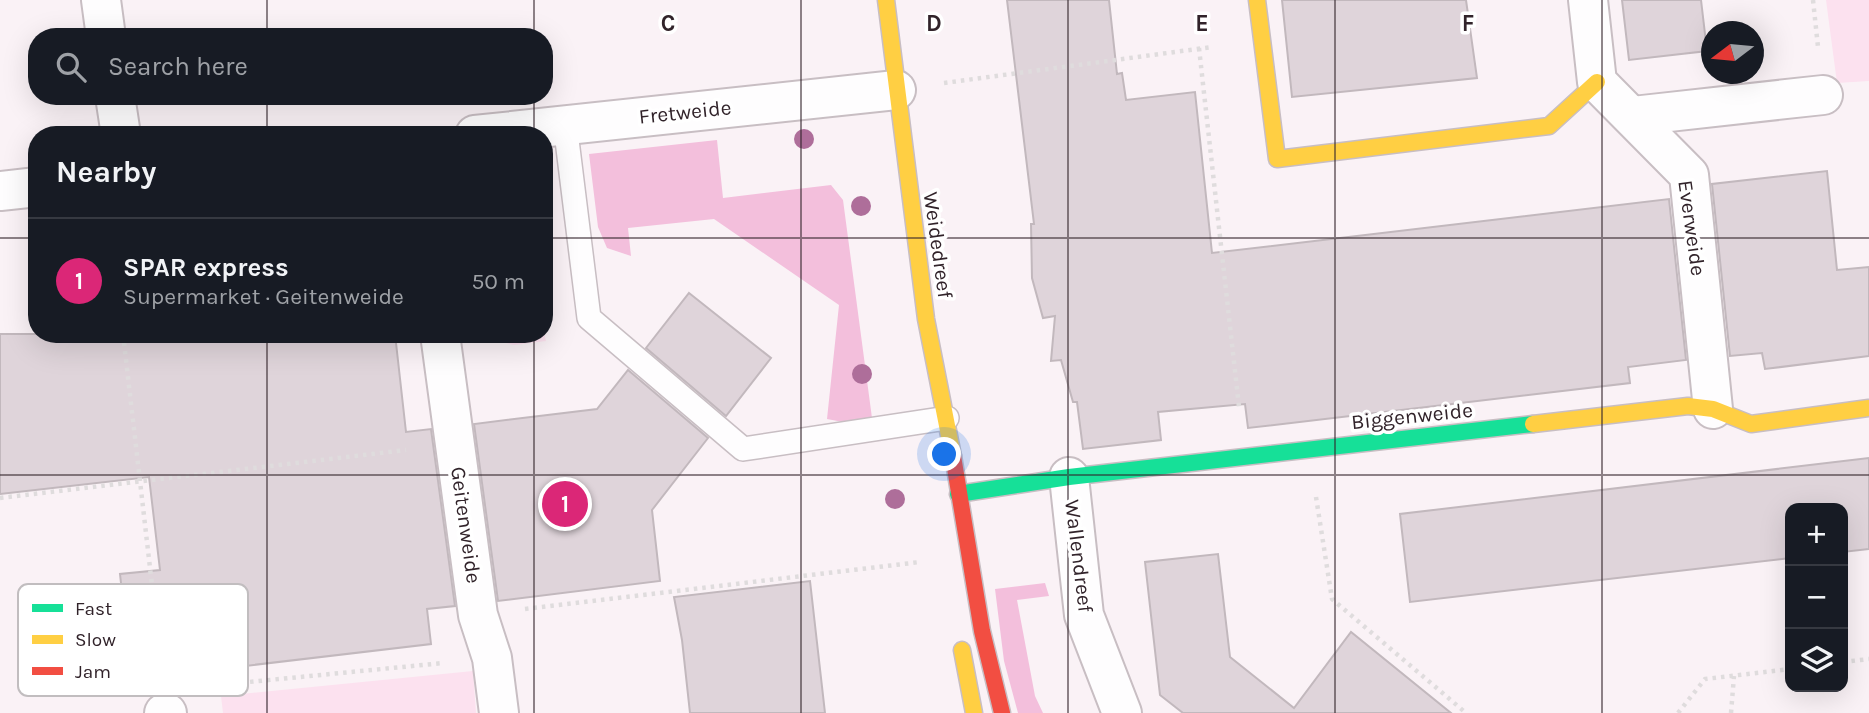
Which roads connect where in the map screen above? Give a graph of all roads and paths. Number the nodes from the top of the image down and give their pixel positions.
1 (101, 0) edge
2 (886, 0) edge
3 (1257, 0) edge
4 (1588, 0) edge
5 (105, 28) edge
6 (1262, 40) junction
7 (1199, 48) junction
8 (1597, 82) junction
9 (896, 90) junction
10 (1823, 95) dead end
11 (116, 105) edge
12 (1633, 116) junction
13 (565, 124) junction
14 (120, 126) edge
15 (549, 126) edge
16 (28, 188) edge
17 (0, 191) edge
18 (124, 343) edge
19 (441, 343) edge
20 (1869, 408) edge
21 (1713, 409) junction
22 (947, 418) junction
23 (455, 444) junction
24 (1309, 449) junction
25 (1245, 457) junction
26 (1069, 477) junction
27 (140, 481) junction
28 (958, 494) junction
29 (0, 498) edge
30 (952, 558) joint
31 (152, 584) edge
32 (478, 614) junction
33 (959, 636) dead end
34 (492, 658) junction
35 (1869, 659) edge
36 (1848, 661) edge
37 (1785, 670) edge
38 (1734, 676) junction
39 (248, 682) edge
40 (212, 696) edge
41 (207, 704) dead end
42 (499, 713) edge
43 (974, 713) edge
44 (1002, 713) edge
45 (1122, 713) edge
46 (1466, 713) edge
47 (1678, 713) edge
48 (1731, 713) edge

1 - 5 street
2 - 9 street, Weidedreef
3 - 6 street
4 - 8 street
6 - 7 path
6 - 8 street
7 - 9 path
7 - 25 path
8 - 12 street, Everweide
9 - 13 street, Fretweide
9 - 22 street, Weidedreef
10 - 12 street
11 - 14 street
12 - 21 street, Everweide
13 - 15 street, Fretweide
13 - 22 lane
16 - 17 street
18 - 27 path
19 - 23 street, Geitenweide
20 - 21 street, Biggenweide
21 - 24 street, Biggenweide
22 - 28 street, Weidedreef
23 - 27 path
23 - 32 street, Geitenweide
24 - 25 street, Biggenweide
24 - 46 path
25 - 26 street, Biggenweide
26 - 28 street, Biggenweide
26 - 45 street, Wallendreef
27 - 29 path
27 - 31 path
28 - 30 street, Weidedreef
28 - 44 street, Weidedreef
30 - 32 path
32 - 34 street, Geitenweide
33 - 43 street
34 - 39 path
34 - 42 street, Geitenweide
35 - 36 path
37 - 38 path
38 - 47 path
38 - 48 path
40 - 41 path

